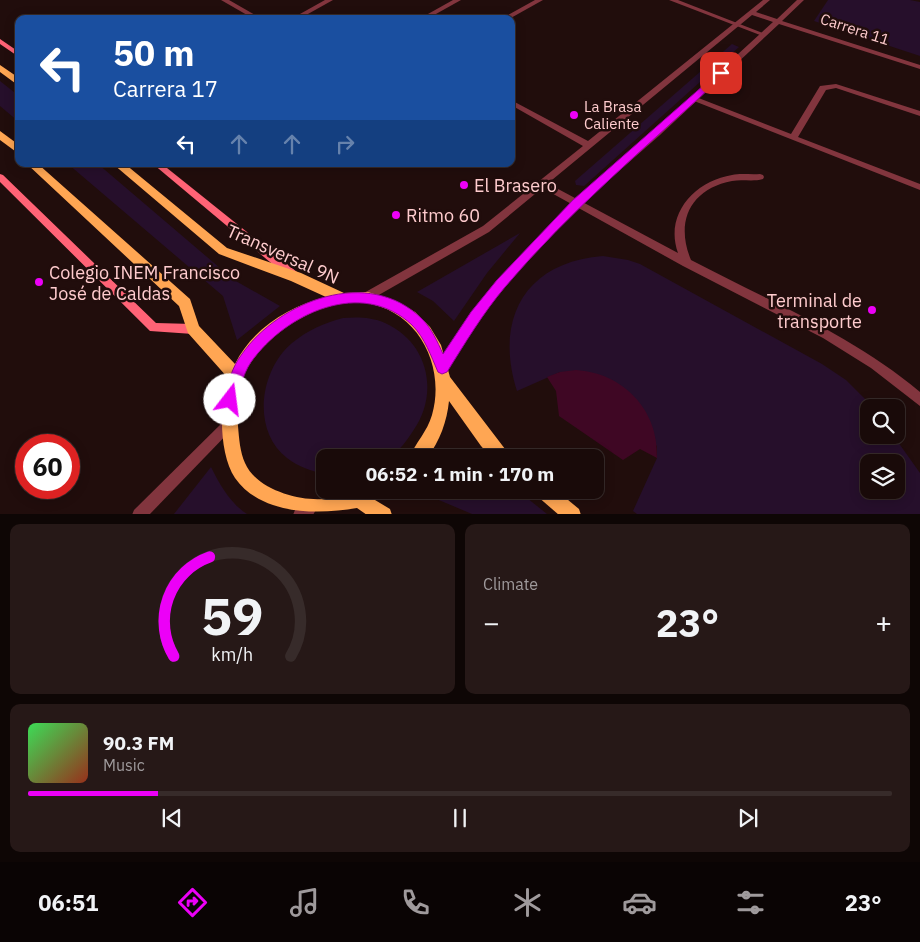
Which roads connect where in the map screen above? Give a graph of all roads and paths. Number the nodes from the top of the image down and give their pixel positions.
1 (224, 0) edge
2 (330, 0) edge
3 (458, 0) edge
4 (540, 0) edge
5 (672, 0) edge
6 (767, 0) edge
7 (801, 0) edge
8 (751, 12) junction
9 (252, 15) edge
10 (302, 15) edge
11 (430, 15) edge
12 (512, 15) edge
13 (777, 21) junction
14 (736, 24) junction
15 (762, 34) junction
16 (0, 41) edge
17 (15, 53) edge
18 (920, 67) edge
19 (0, 68) edge
20 (15, 80) edge
21 (693, 98) junction
22 (515, 104) edge
23 (920, 114) edge
24 (0, 134) edge
25 (793, 138) junction
26 (588, 145) junction
27 (15, 147) edge
28 (35, 167) edge
29 (122, 167) edge
30 (161, 167) edge
31 (0, 177) edge
32 (760, 178) dead end
33 (542, 184) junction
34 (920, 187) edge
35 (576, 203) junction
36 (687, 263) junction
37 (296, 278) junction
38 (366, 297) junction
39 (342, 299) junction
40 (193, 329) junction
41 (443, 374) junction
42 (236, 376) junction
43 (920, 400) edge
44 (230, 423) junction
45 (423, 449) edge
46 (496, 449) edge
47 (555, 499) edge
48 (359, 500) joint
49 (305, 511) edge
50 (139, 514) edge
51 (384, 514) edge
52 (574, 514) edge

1 - 9 street
2 - 10 street
3 - 11 street
4 - 12 street
5 - 14 street
6 - 8 street
7 - 13 street
8 - 13 street, Carrera 11
8 - 14 street
13 - 15 street
13 - 18 street, Carrera 11
14 - 15 street
14 - 26 street
15 - 21 street
16 - 17 main road
19 - 20 main road
21 - 25 street
21 - 35 street
22 - 26 street
23 - 25 street
24 - 27 main road
25 - 34 street
26 - 33 street
28 - 40 main road
29 - 37 main road, Transversal 9N
30 - 37 main road
31 - 40 main road
32 - 36 street
33 - 35 street
33 - 38 street
35 - 36 street
35 - 41 street
36 - 43 street
37 - 39 main road, Transversal 9N
38 - 39 main road
38 - 41 main road
39 - 42 main road
40 - 42 main road
41 - 45 main road
41 - 46 main road
42 - 44 main road
44 - 49 main road
44 - 50 street
47 - 52 main road
48 - 49 main road
48 - 51 main road

